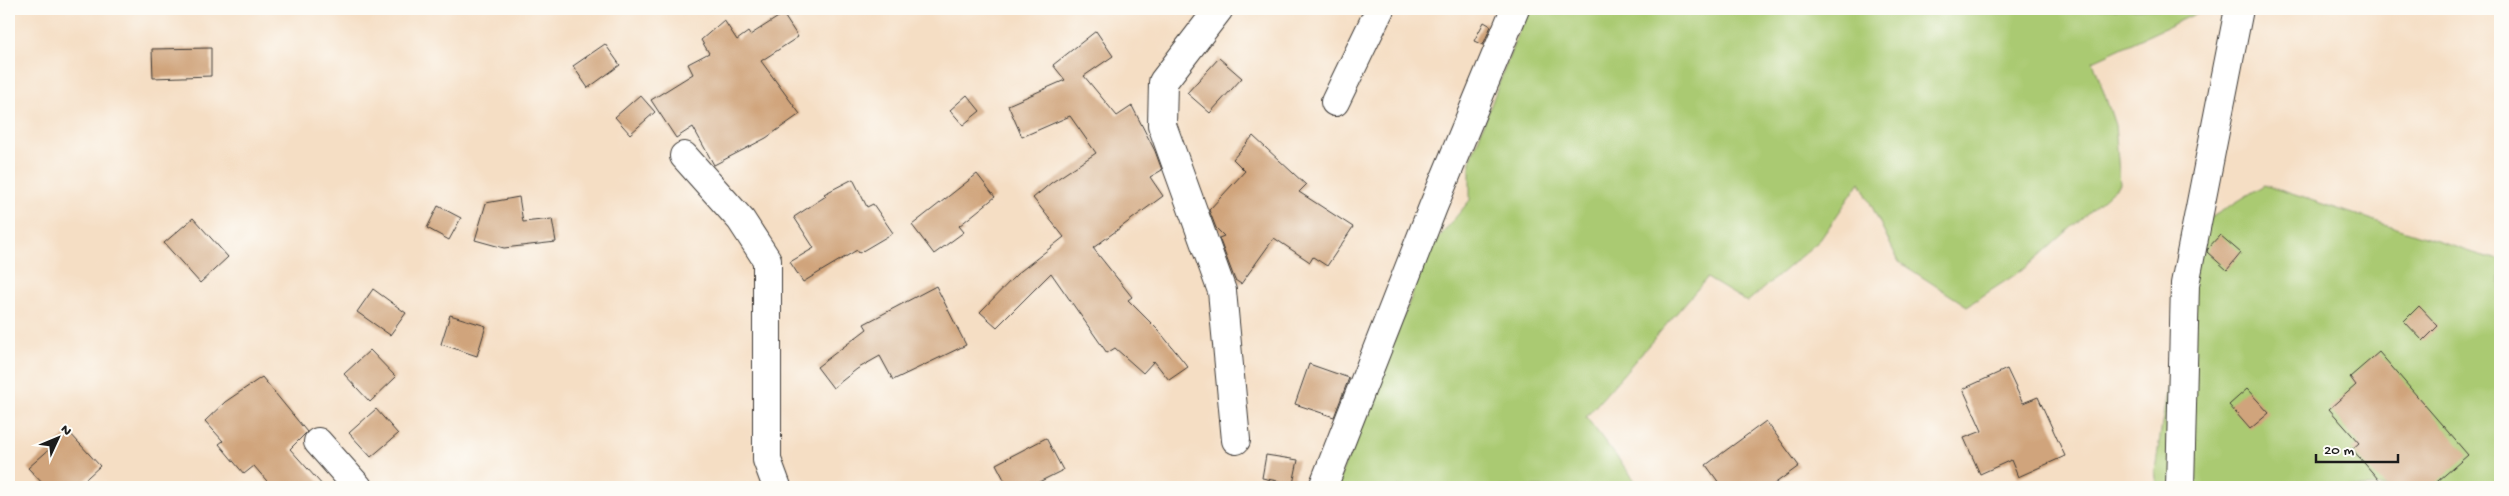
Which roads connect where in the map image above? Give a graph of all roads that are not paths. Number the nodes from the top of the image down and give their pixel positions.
1 (1219, 9) edge
2 (1380, 9) edge
3 (1515, 9) edge
4 (2239, 9) edge
5 (1335, 102) dead end
6 (684, 156) dead end
7 (1236, 440) dead end
8 (318, 442) dead end
9 (358, 487) edge
10 (777, 487) edge
11 (1324, 487) edge
12 (2180, 487) edge

1 - 7 street
2 - 5 street
3 - 11 street
4 - 12 street
6 - 10 street
8 - 9 street

